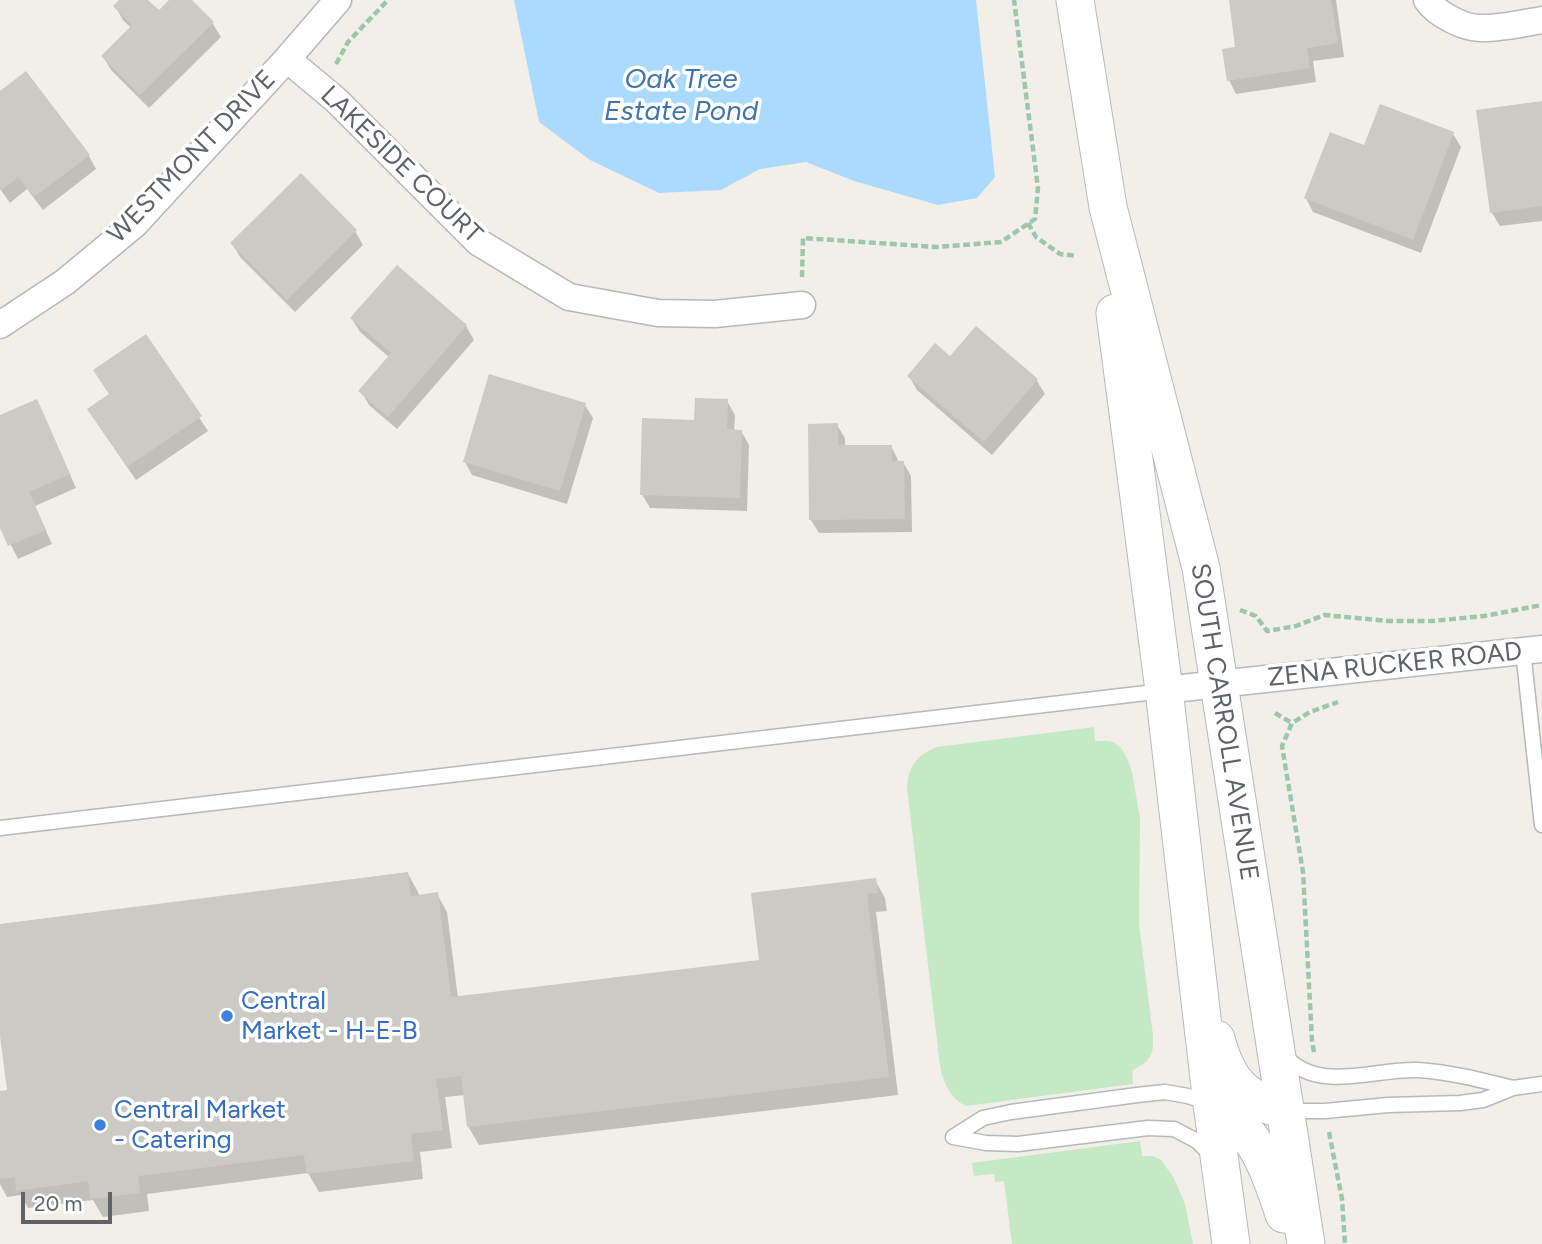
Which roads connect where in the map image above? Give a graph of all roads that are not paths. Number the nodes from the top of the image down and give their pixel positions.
1 (338, 0) edge
2 (1075, 0) edge
3 (1427, 0) edge
4 (1542, 20) edge
5 (287, 59) junction
6 (1108, 207) junction
7 (802, 305) road end
8 (0, 325) edge
9 (1532, 650) edge
10 (1219, 685) junction
11 (1164, 690) junction
12 (1538, 753) edge
13 (1542, 825) edge
14 (0, 828) edge
15 (1192, 932) junction
16 (1275, 1042) junction
17 (1542, 1084) edge
18 (1513, 1088) junction
19 (1212, 1104) junction
20 (1286, 1111) junction
21 (1220, 1165) junction
22 (1231, 1244) edge
23 (1294, 1244) edge
24 (1306, 1244) edge

1 - 5 street, WESTMONT DRIVE
2 - 6 main road, SOUTH CARROLL AVENUE
3 - 4 street
5 - 7 street, LAKESIDE COURT
5 - 8 street, WESTMONT DRIVE
6 - 10 main road, SOUTH CARROLL AVENUE
6 - 11 main road, SOUTH CARROLL AVENUE
9 - 10 street, ZENA RUCKER ROAD
9 - 12 lane
10 - 11 street, ZENA RUCKER ROAD
10 - 16 main road, SOUTH CARROLL AVENUE
11 - 14 lane
11 - 15 main road, SOUTH CARROLL AVENUE
12 - 13 lane
15 - 19 main road, SOUTH CARROLL AVENUE
15 - 20 main road
16 - 18 lane
16 - 20 main road, SOUTH CARROLL AVENUE
17 - 18 lane
18 - 20 lane
19 - 21 main road, SOUTH CARROLL AVENUE
19 - 21 lane
19 - 23 main road
20 - 24 main road, SOUTH CARROLL AVENUE
21 - 22 main road, SOUTH CARROLL AVENUE

